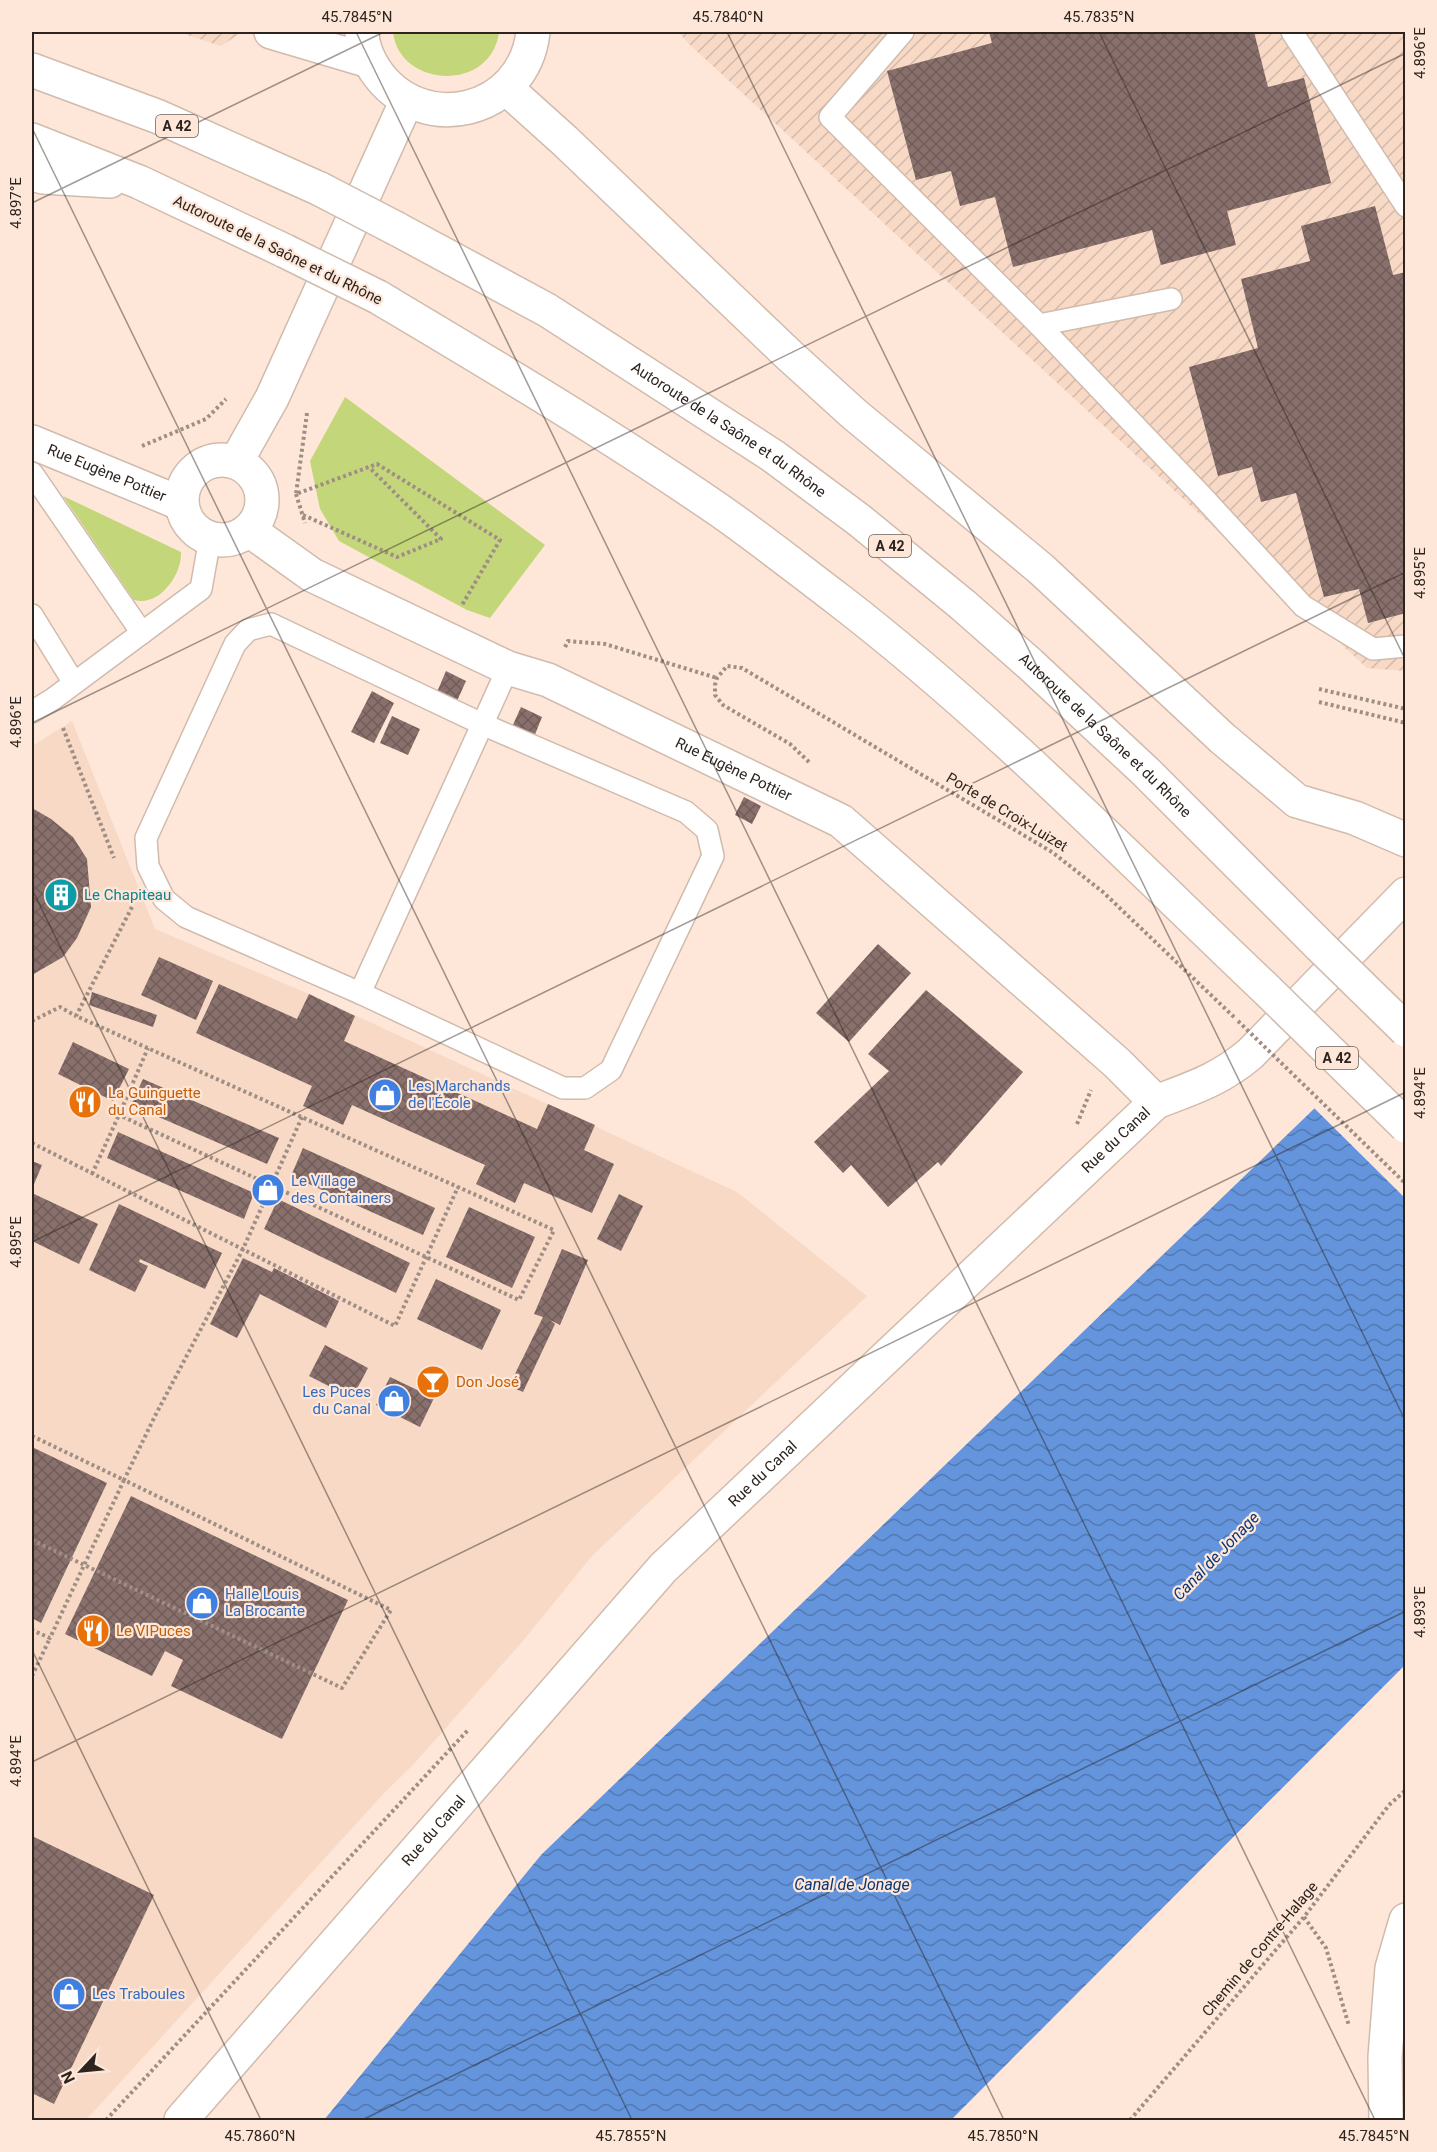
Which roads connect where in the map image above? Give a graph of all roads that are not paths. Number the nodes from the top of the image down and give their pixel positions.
1 (272, 32) edge
2 (532, 32) edge
3 (903, 32) edge
4 (1292, 32) edge
5 (365, 46) edge
6 (32, 70) edge
7 (506, 88) junction
8 (407, 100) junction
9 (32, 140) edge
10 (32, 174) edge
11 (139, 182) junction
12 (1406, 206) edge
13 (1171, 299) dead end
14 (1039, 325) junction
15 (32, 442) edge
16 (236, 462) junction
17 (32, 473) edge
18 (182, 504) junction
19 (249, 530) junction
20 (210, 538) junction
21 (32, 615) edge
22 (142, 633) junction
23 (1406, 646) edge
24 (508, 668) junction
25 (74, 683) junction
26 (32, 712) edge
27 (482, 724) junction
28 (1406, 840) edge
29 (1406, 894) edge
30 (360, 993) junction
31 (1406, 1030) edge
32 (1156, 1101) junction
33 (1406, 1126) edge
34 (1406, 1920) edge
35 (181, 2121) edge
36 (1386, 2121) edge

1 - 5 main road
2 - 7 main road
3 - 14 lane
4 - 12 lane
5 - 8 main road
6 - 31 main road, Autoroute de la Saône et du Rhône / A 42, bridge
7 - 8 main road
7 - 28 main road
8 - 16 main road
9 - 11 main road, Autoroute de la Saône et du Rhône / A 42
10 - 11 main road
11 - 33 main road, Autoroute de la Saône et du Rhône / A 42, bridge
13 - 14 lane
14 - 23 lane
15 - 18 main road, Rue Eugène Pottier
16 - 18 main road
16 - 19 main road
17 - 22 lane
18 - 20 main road
19 - 20 main road
19 - 24 main road, Rue Eugène Pottier
20 - 22 lane
21 - 25 lane
22 - 25 lane
24 - 27 lane
24 - 32 main road, Rue Eugène Pottier
25 - 26 lane
27 - 30 lane
27 - 30 lane
27 - 30 lane
29 - 32 main road, Rue du Canal
32 - 35 main road, Rue du Canal
34 - 36 main road

